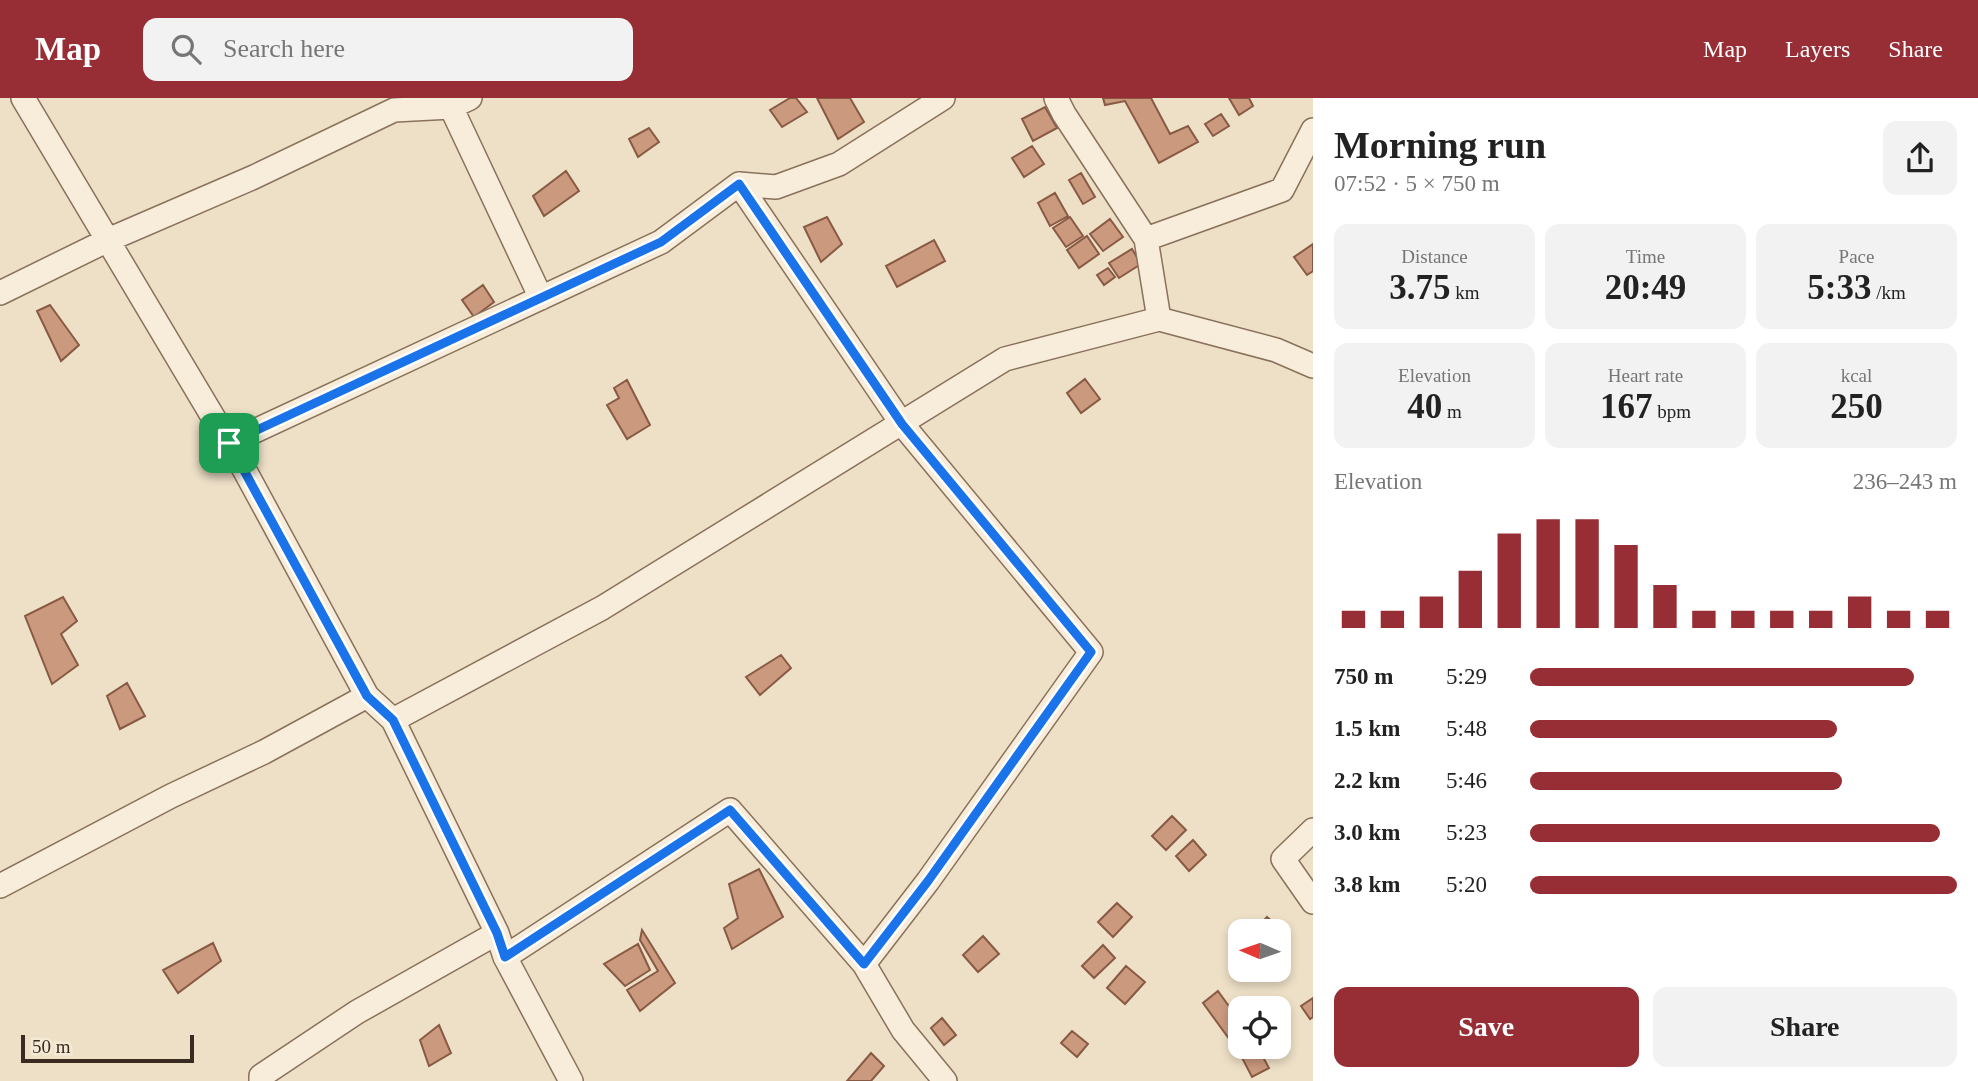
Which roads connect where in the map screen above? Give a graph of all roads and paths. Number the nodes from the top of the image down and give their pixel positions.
1 (23, 98) edge
2 (943, 98) edge
3 (1056, 98) edge
4 (456, 101) edge
5 (1313, 130) edge
6 (739, 184) junction
7 (1146, 239) junction
8 (108, 240) junction
9 (0, 293) edge
10 (541, 298) junction
11 (1159, 319) junction
12 (1313, 366) edge
13 (902, 424) junction
14 (229, 443) junction
15 (367, 696) junction
16 (393, 720) junction
17 (1313, 830) edge
18 (0, 886) edge
19 (1313, 902) edge
20 (497, 933) junction
21 (505, 957) junction
22 (864, 964) junction
23 (261, 1081) edge
24 (571, 1081) edge
25 (945, 1081) edge

1 - 8 street
2 - 6 street
3 - 7 street
4 - 8 street
4 - 10 street
5 - 7 street
6 - 10 street
6 - 13 street
7 - 11 street
8 - 9 street
8 - 14 street
10 - 14 street
11 - 12 street
11 - 13 street
13 - 16 street
13 - 22 street
14 - 15 street
15 - 16 street
15 - 18 street
16 - 20 street
17 - 19 street
20 - 21 street
20 - 23 street
21 - 22 street
21 - 24 street
22 - 25 street

